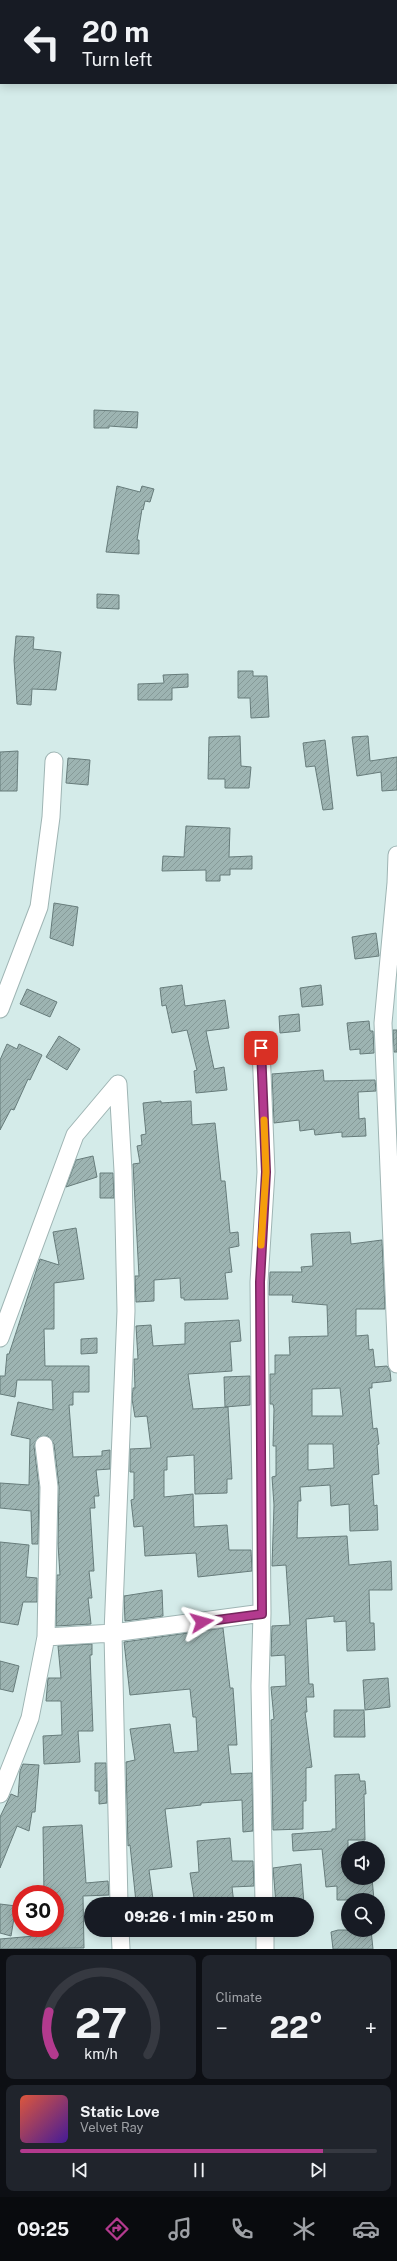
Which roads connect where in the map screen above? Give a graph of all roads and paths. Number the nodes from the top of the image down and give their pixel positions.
1 (54, 762) dead end
2 (397, 855) edge
3 (0, 1009) edge
4 (261, 1048) dead end
5 (0, 1338) edge
6 (397, 1364) edge
7 (44, 1445) dead end
8 (262, 1614) junction
9 (113, 1634) junction
10 (46, 1637) junction
11 (0, 1794) edge
12 (119, 1897) edge
13 (264, 1897) edge
14 (120, 1937) edge
15 (265, 1937) edge
16 (121, 1949) edge
17 (265, 1949) edge

1 - 3 street
2 - 6 street
4 - 8 street
5 - 9 street
7 - 10 street
8 - 9 street
8 - 13 street
9 - 10 street
9 - 12 street
10 - 11 street
14 - 16 street
15 - 17 street

